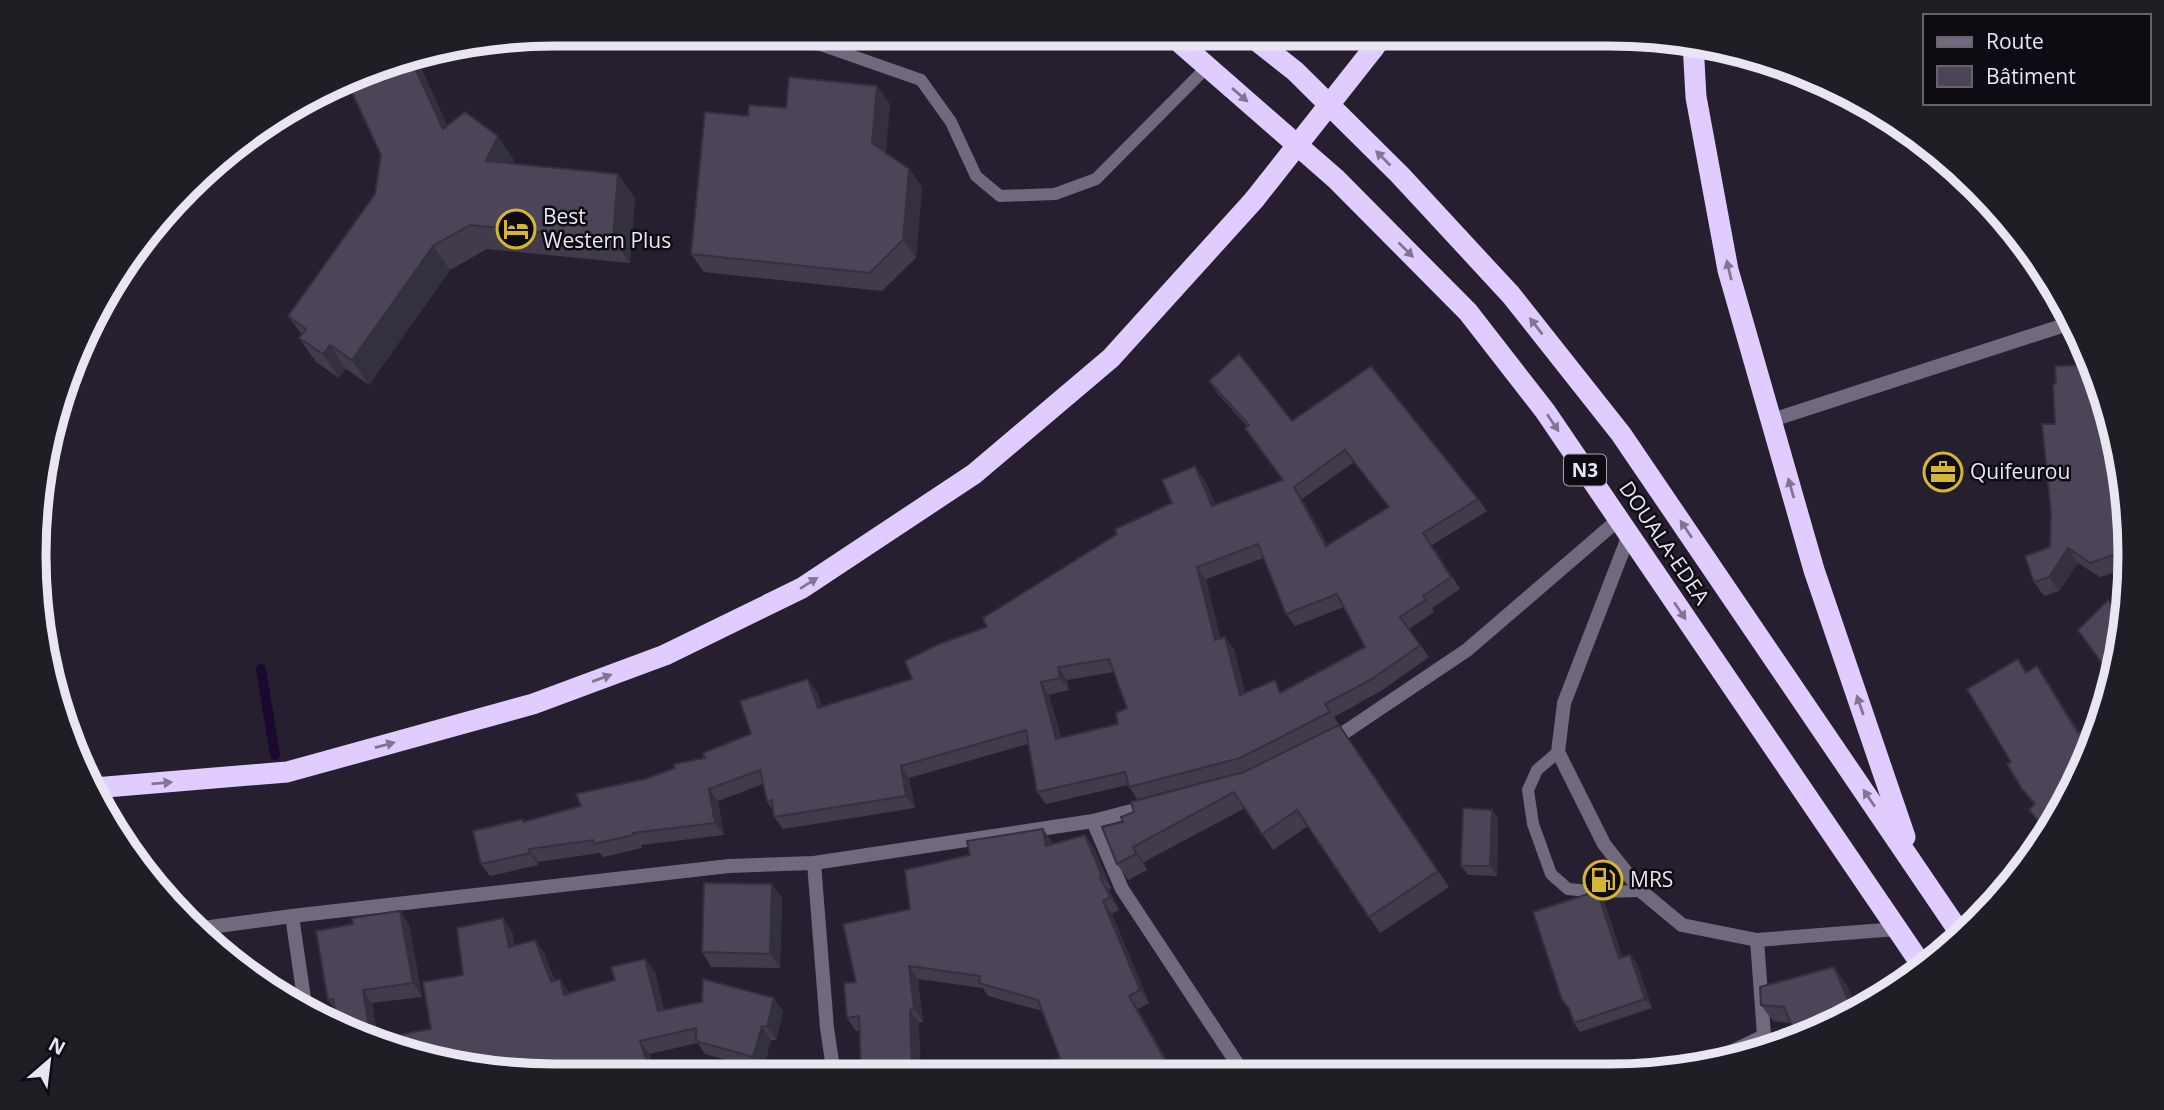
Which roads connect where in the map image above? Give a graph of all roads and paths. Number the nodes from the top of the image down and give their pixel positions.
1 (824, 46) edge
2 (1183, 46) edge
3 (1263, 46) edge
4 (1376, 46) edge
5 (1694, 53) edge
6 (1200, 59) junction
7 (2064, 326) edge
8 (1772, 420) junction
9 (1623, 528) junction
10 (1319, 745) edge
11 (1558, 752) junction
12 (102, 787) edge
13 (1159, 804) edge
14 (1093, 821) junction
15 (814, 863) junction
16 (1913, 863) junction
17 (1641, 891) junction
18 (292, 916) junction
19 (208, 927) edge
20 (1956, 927) edge
21 (1897, 929) junction
22 (1757, 940) junction
23 (1918, 960) edge
24 (304, 998) edge
25 (1765, 1040) edge
26 (832, 1064) edge
27 (1238, 1064) edge

1 - 6 lane
2 - 6 highway, DOUALA-EDEA / N3
16 -> 3 highway, DOUALA-EDEA / N3
12 -> 4 highway, bridge
8 -> 5 highway
6 -> 9 highway, DOUALA-EDEA / N3
7 - 8 street
16 -> 8 highway
9 - 10 street
9 - 11 street
9 -> 21 highway, DOUALA-EDEA / N3
11 - 17 street
11 - 17 lane
13 - 14 street
14 - 15 street
14 - 27 street
15 - 18 street
15 - 26 street
16 - 20 highway, DOUALA-EDEA / N3
17 - 22 street
18 - 19 street
18 - 24 street
21 - 22 street
21 - 23 highway, DOUALA-EDEA / N3
22 - 25 street

